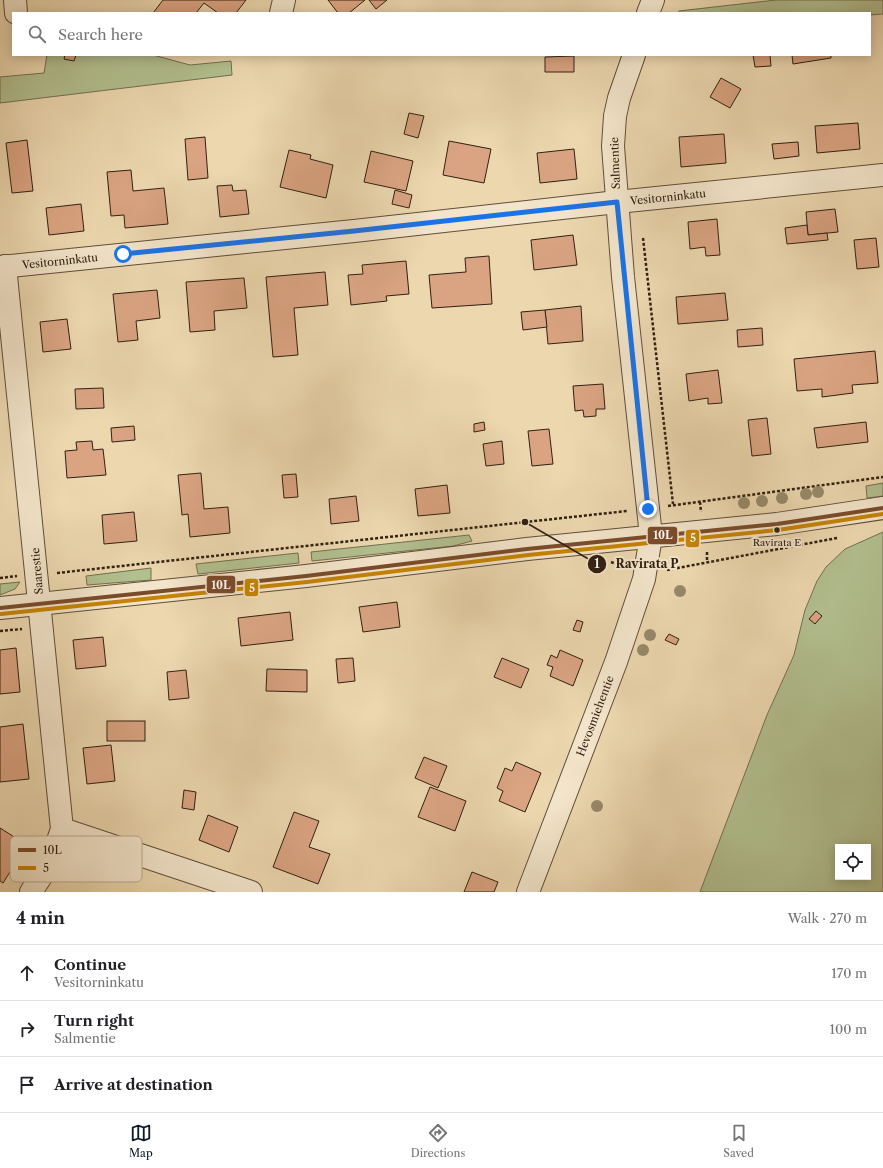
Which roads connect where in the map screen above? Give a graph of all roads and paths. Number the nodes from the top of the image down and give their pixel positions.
1 (15, 0) edge
2 (284, 0) edge
3 (653, 0) edge
4 (16, 12) edge
5 (281, 12) edge
6 (648, 12) edge
7 (634, 56) edge
8 (883, 175) edge
9 (617, 202) junction
10 (642, 231) dead end
11 (3, 266) edge
12 (883, 477) edge
13 (673, 504) junction
14 (665, 506) dead end
15 (883, 508) edge
16 (635, 510) dead end
17 (651, 536) junction
18 (843, 536) dead end
19 (706, 551) dead end
20 (707, 561) junction
21 (666, 570) dead end
22 (51, 573) dead end
23 (19, 576) dead end
24 (0, 578) edge
25 (40, 604) junction
26 (0, 608) edge
27 (62, 829) junction
28 (60, 836) edge
29 (83, 836) edge
30 (142, 856) edge
31 (37, 882) edge
32 (31, 892) edge
33 (251, 892) edge
34 (528, 892) edge

1 - 4 street
2 - 5 street
3 - 6 street
7 - 9 street, Salmentie
8 - 9 street, Vesitorninkatu
9 - 11 street, Vesitorninkatu
9 - 17 street, Salmentie
10 - 13 path
11 - 25 street, Saarestie
12 - 13 path
13 - 14 path
15 - 17 street
16 - 22 path
17 - 25 street
17 - 34 street, Hevosmiehentie
18 - 20 path
19 - 20 path
20 - 21 path
23 - 24 path
25 - 26 street
25 - 27 street, Saarestie
27 - 28 street, Saarestie
27 - 29 street
30 - 33 street
31 - 32 street, Saarestie

